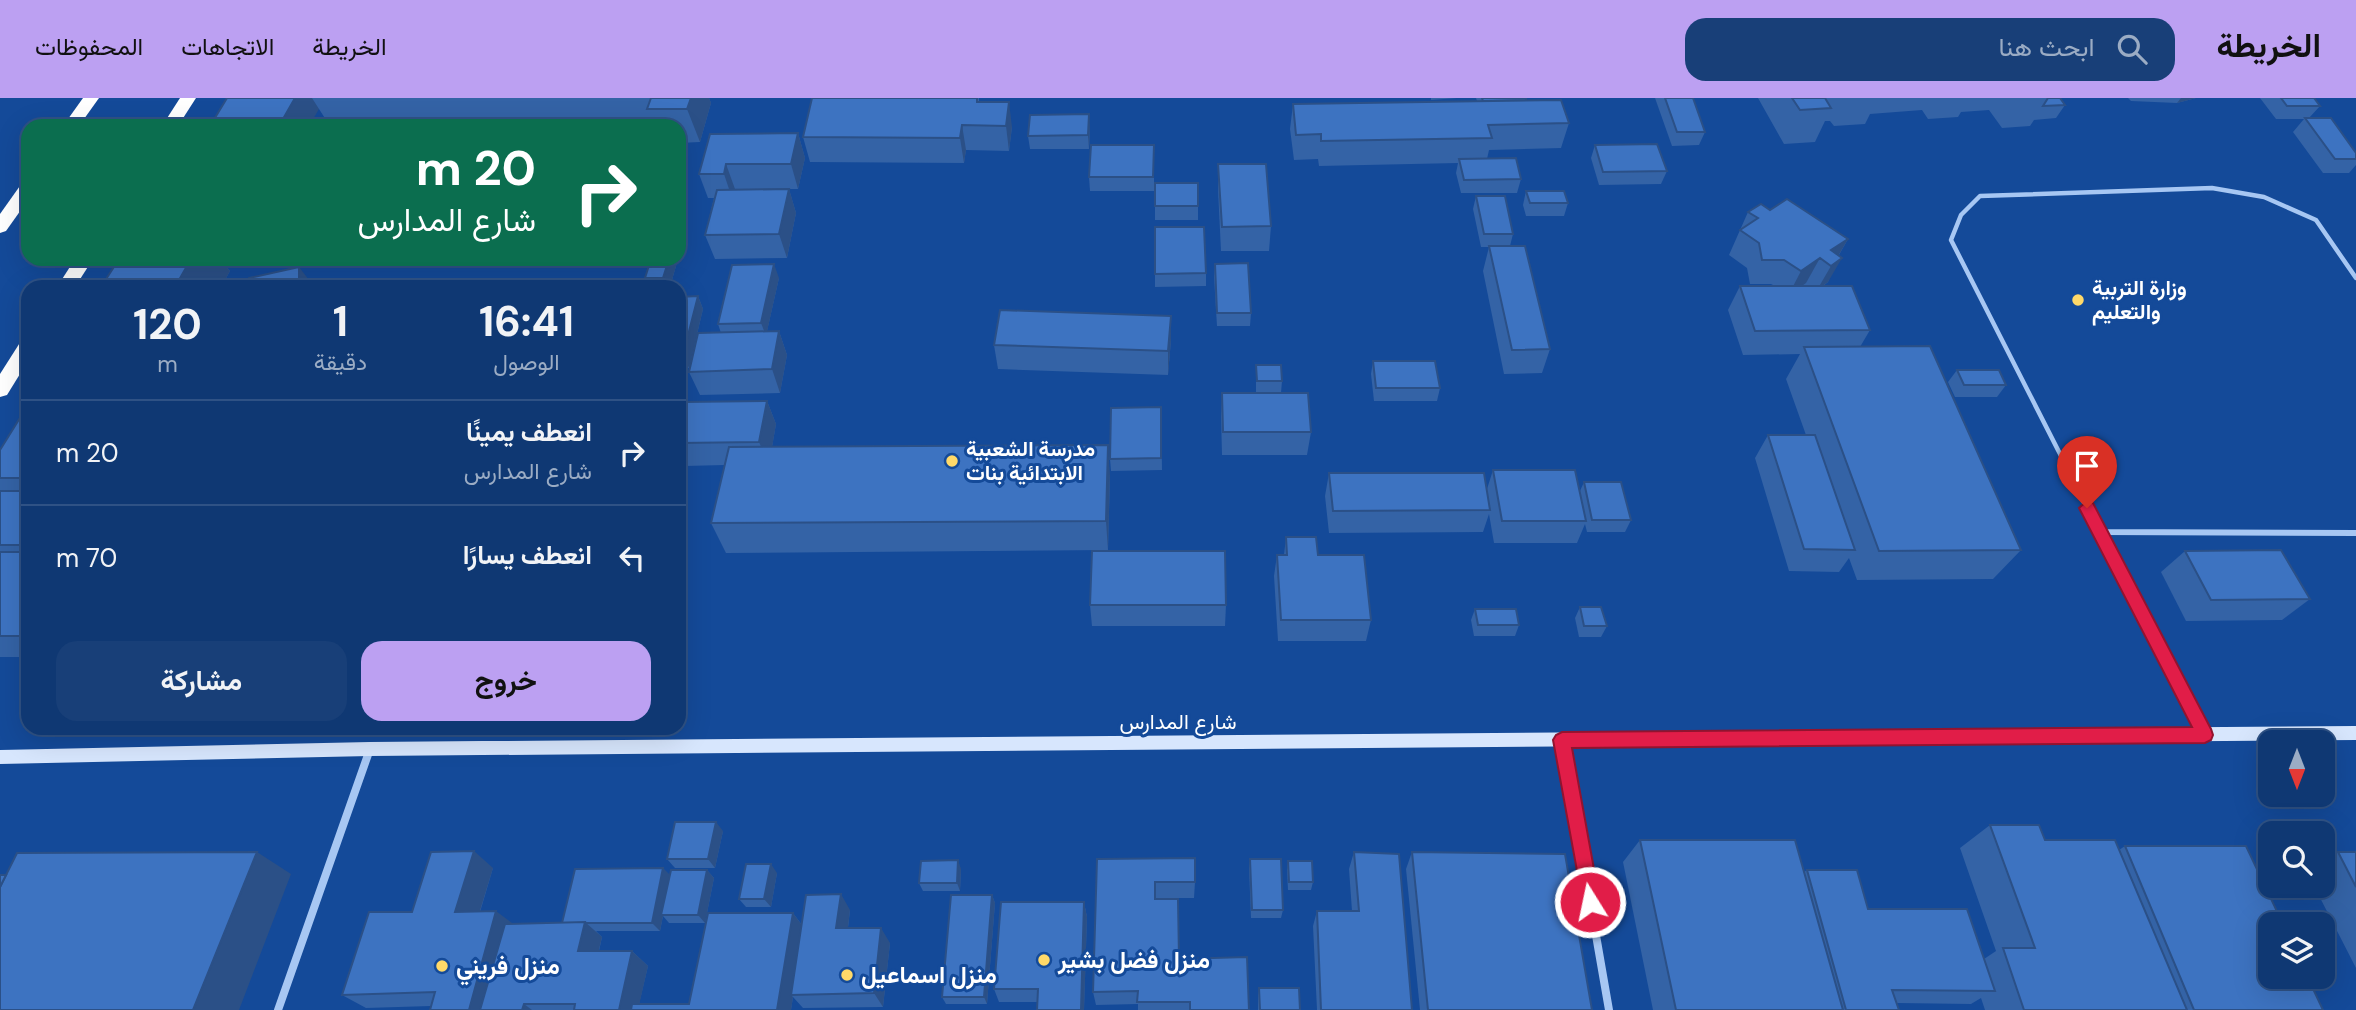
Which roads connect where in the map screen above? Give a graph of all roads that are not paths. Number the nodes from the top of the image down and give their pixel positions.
1 (91, 98) edge
2 (188, 98) edge
3 (76, 119) edge
4 (174, 119) edge
5 (21, 197) edge
6 (0, 227) edge
7 (2356, 278) edge
8 (21, 357) edge
9 (0, 390) edge
10 (2100, 532) junction
11 (2356, 533) edge
12 (2356, 733) edge
13 (2205, 735) junction
14 (1562, 740) junction
15 (370, 749) junction
16 (0, 757) edge
17 (278, 1010) edge
18 (1609, 1010) edge

1 - 3 highway
2 - 4 highway
5 - 6 highway
7 - 10 lane
8 - 9 highway
10 - 11 lane
10 - 13 lane
12 - 13 street, شارع المدارس
13 - 14 street, شارع المدارس
14 - 15 street, شارع المدارس
14 - 18 street
15 - 16 street, شارع المدارس
15 - 17 street

